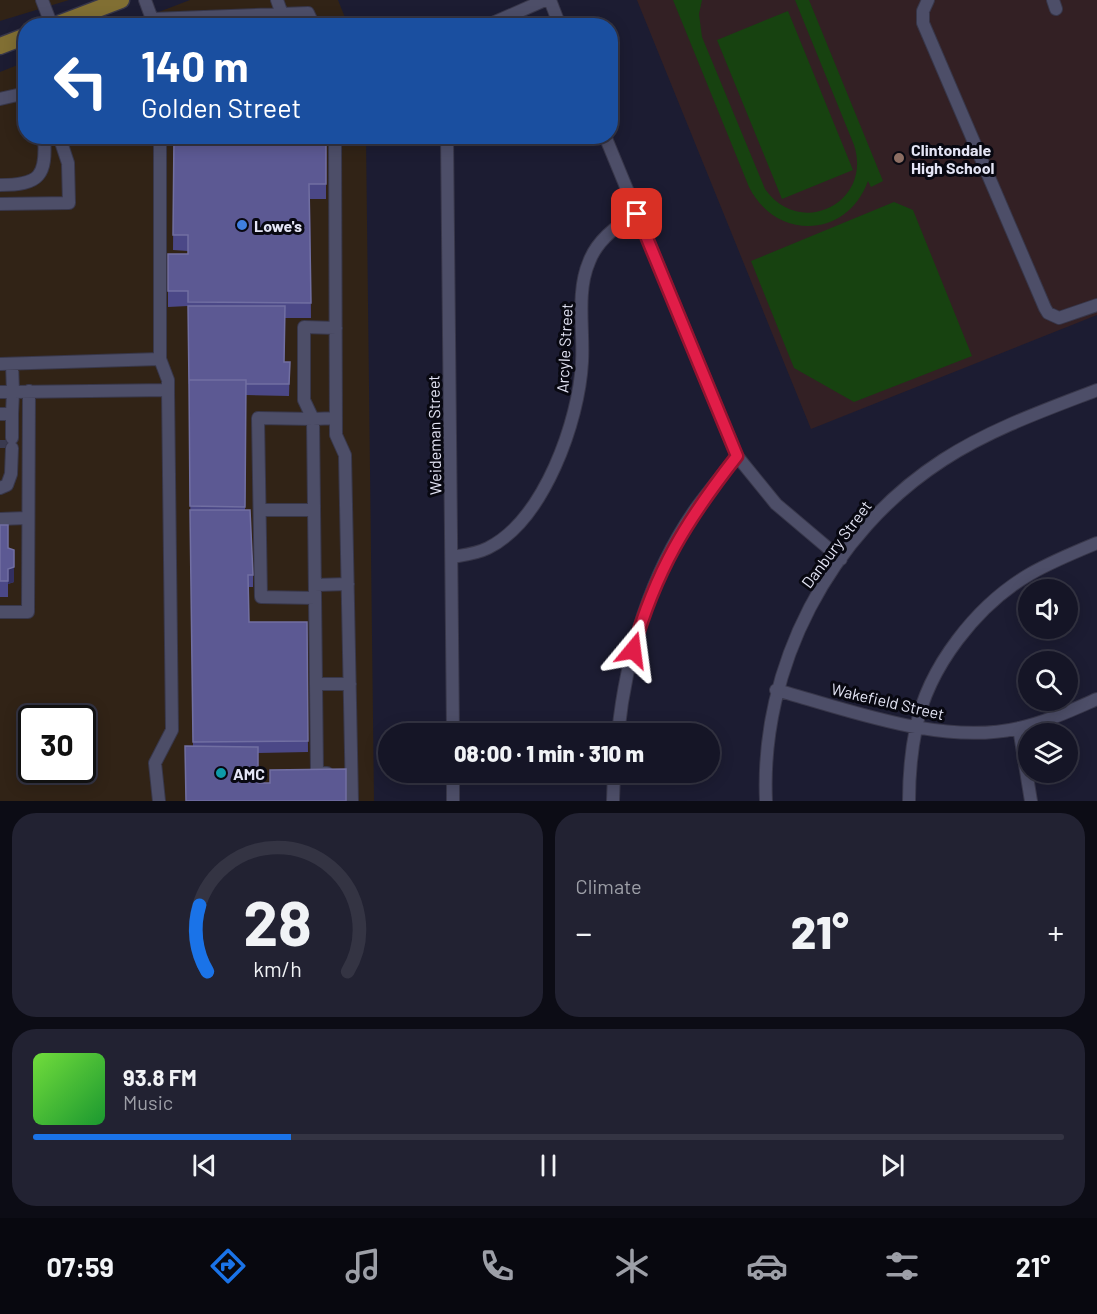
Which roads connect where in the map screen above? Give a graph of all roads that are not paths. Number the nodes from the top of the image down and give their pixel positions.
1 (42, 0) edge
2 (121, 0) edge
3 (145, 0) edge
4 (277, 0) edge
5 (545, 0) edge
6 (550, 0) edge
7 (928, 0) edge
8 (282, 14) junction
9 (50, 18) edge
10 (74, 18) edge
11 (152, 18) edge
12 (218, 18) edge
13 (310, 18) edge
14 (504, 18) edge
15 (557, 18) edge
16 (18, 39) edge
17 (0, 46) edge
18 (18, 95) edge
19 (0, 99) edge
20 (45, 144) edge
21 (62, 144) edge
22 (160, 144) edge
23 (335, 144) edge
24 (447, 144) edge
25 (608, 144) edge
26 (0, 185) edge
27 (0, 204) edge
28 (637, 214) junction
29 (1097, 305) edge
30 (336, 328) junction
31 (160, 359) junction
32 (6, 364) edge
33 (6, 389) edge
34 (168, 390) junction
35 (1097, 390) edge
36 (29, 391) junction
37 (6, 414) edge
38 (313, 418) junction
39 (336, 418) junction
40 (737, 456) junction
41 (4, 486) edge
42 (28, 486) junction
43 (260, 510) junction
44 (314, 510) junction
45 (26, 518) junction
46 (0, 519) edge
47 (1097, 543) edge
48 (452, 557) junction
49 (841, 559) junction
50 (348, 584) junction
51 (315, 585) junction
52 (315, 598) junction
53 (0, 612) edge
54 (316, 684) junction
55 (350, 684) junction
56 (776, 690) junction
57 (1097, 699) edge
58 (453, 723) edge
59 (620, 723) edge
60 (1032, 723) edge
61 (916, 727) junction
62 (1018, 728) edge
63 (352, 773) junction
64 (453, 783) edge
65 (614, 783) edge
66 (1028, 783) edge
67 (159, 801) edge
68 (352, 801) edge
69 (453, 801) edge
70 (613, 801) edge
71 (766, 801) edge
72 (909, 801) edge
73 (1031, 801) edge

1 - 9 street
2 - 10 main road
3 - 11 street
4 - 8 street
5 - 14 street
6 - 15 street
7 - 29 street
8 - 12 street
8 - 13 street
16 - 17 main road
18 - 19 street
20 - 26 street
21 - 27 street
22 - 31 street
23 - 30 street
24 - 48 street, Weideman Street
25 - 28 street
28 - 40 street
28 - 48 street, Arcyle Street
30 - 38 street
30 - 39 street
31 - 32 street
31 - 34 street
32 - 33 street
33 - 36 street
33 - 37 street
34 - 36 street
34 - 67 street
35 - 49 street, Danbury Street
36 - 42 street
37 - 41 street
38 - 39 street
38 - 43 street
38 - 44 street
39 - 50 street
40 - 49 street
40 - 59 street
41 - 42 street
42 - 45 street
43 - 44 street
43 - 52 street
44 - 51 street
45 - 46 street
45 - 53 street
47 - 61 street
48 - 58 street, Weideman Street
49 - 56 street, Danbury Street
50 - 51 street
50 - 55 street
51 - 52 street
52 - 54 street
54 - 55 street
54 - 63 street
55 - 63 street
56 - 61 street, Wakefield Street
56 - 71 street, Danbury Street
57 - 60 street, Wakefield Street
61 - 62 street, Wakefield Street
61 - 72 street
63 - 68 street
64 - 69 street
65 - 70 street
66 - 73 street

